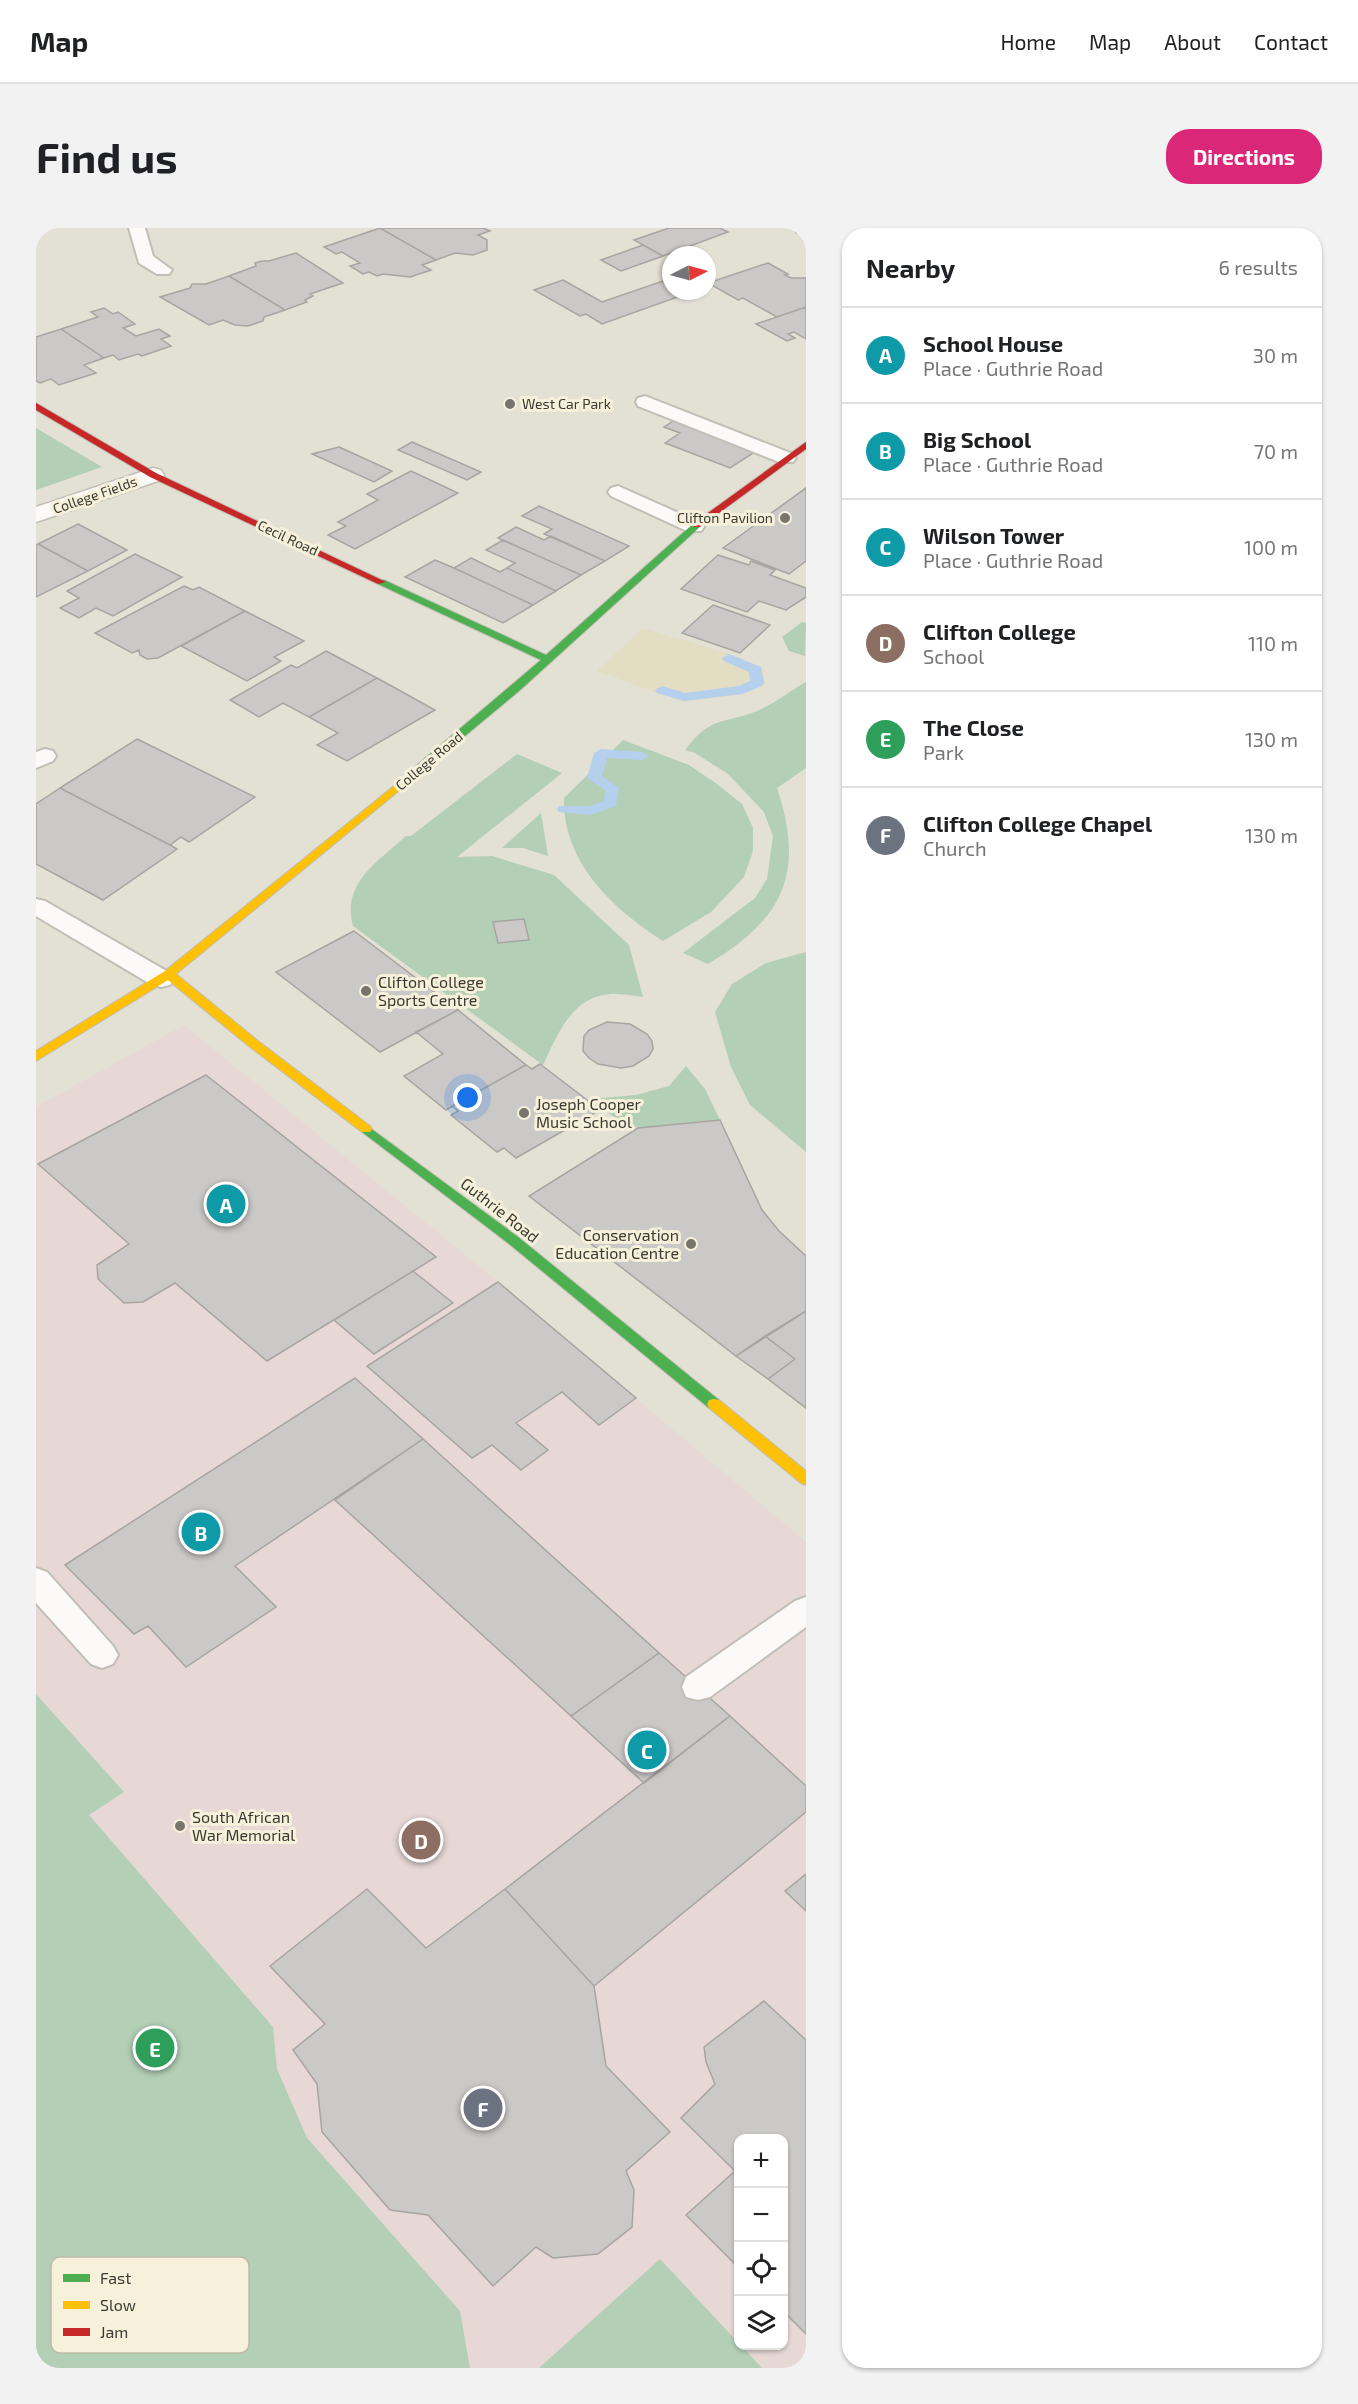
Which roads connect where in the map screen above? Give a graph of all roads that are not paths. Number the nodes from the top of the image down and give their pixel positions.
1 (137, 228) edge
2 (162, 270) dead end
3 (645, 402) dead end
4 (36, 406) edge
5 (806, 445) edge
6 (786, 458) junction
7 (153, 474) junction
8 (618, 492) dead end
9 (36, 515) edge
10 (694, 527) junction
11 (546, 659) junction
12 (36, 906) edge
13 (165, 977) junction
14 (36, 1057) edge
15 (806, 1479) edge
16 (36, 1581) edge
17 (806, 1610) edge
18 (102, 1655) dead end
19 (698, 1687) dead end

1 - 2 lane
3 - 6 lane
4 - 7 street, Cecil Road
5 - 6 street, College Road
6 - 10 street, College Road
7 - 9 street, College Fields
7 - 11 street, Cecil Road
8 - 10 lane
10 - 11 street, College Road
11 - 13 street, College Road
12 - 13 lane
13 - 14 street, College Road
13 - 15 street, Guthrie Road
16 - 18 lane
17 - 19 lane

